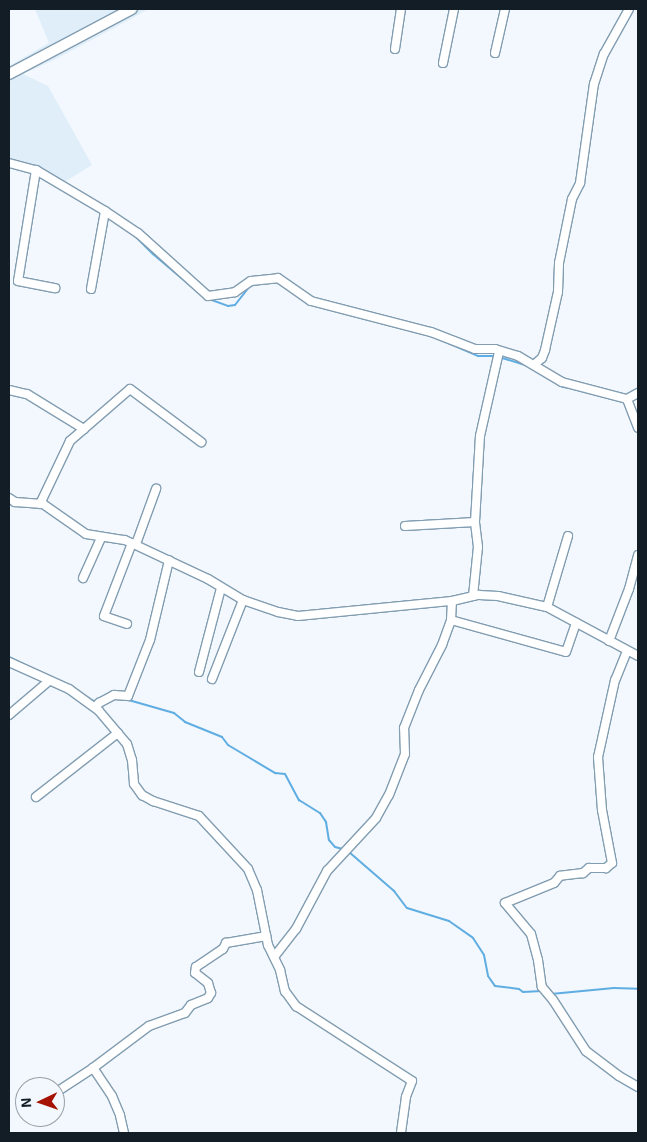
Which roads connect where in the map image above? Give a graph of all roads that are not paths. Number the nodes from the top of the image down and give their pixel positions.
1 (132, 9) edge
2 (401, 9) edge
3 (454, 9) edge
4 (505, 9) edge
5 (629, 9) edge
6 (395, 49) dead end
7 (495, 53) dead end
8 (443, 63) dead end
9 (9, 74) edge
10 (9, 163) edge
11 (36, 170) junction
12 (105, 210) junction
13 (55, 288) dead end
14 (91, 289) dead end
15 (499, 352) junction
16 (535, 364) junction
17 (9, 390) edge
18 (638, 393) edge
19 (627, 398) junction
20 (638, 428) edge
21 (84, 429) junction
22 (201, 442) dead end
23 (156, 489) dead end
24 (9, 498) edge
25 (40, 504) junction
26 (475, 522) junction
27 (405, 526) dead end
28 (568, 536) dead end
29 (101, 538) junction
30 (134, 543) junction
31 (638, 555) edge
32 (169, 560) junction
33 (83, 578) dead end
34 (221, 588) junction
35 (629, 590) junction
36 (638, 592) edge
37 (473, 596) junction
38 (242, 600) junction
39 (452, 601) junction
40 (547, 607) junction
41 (451, 620) junction
42 (576, 623) junction
43 (127, 624) dead end
44 (610, 641) junction
45 (627, 651) junction
46 (638, 656) edge
47 (9, 662) edge
48 (199, 672) dead end
49 (212, 680) dead end
50 (49, 681) junction
51 (95, 708) junction
52 (9, 715) edge
53 (118, 733) junction
54 (36, 797) dead end
55 (266, 936) junction
56 (274, 957) junction
57 (94, 1068) junction
58 (65, 1087) edge
59 (638, 1087) edge
60 (124, 1133) edge
61 (401, 1133) edge

1 - 9 highway
2 - 6 street
3 - 8 street
4 - 7 street
5 - 16 street
10 - 11 street
11 - 12 street
11 - 13 street
12 - 14 street
12 - 15 street
15 - 16 street
15 - 26 street
16 - 19 street
17 - 21 street
18 - 19 street
19 - 20 street
21 - 22 street
21 - 25 street
23 - 30 street
24 - 25 street
25 - 29 street
26 - 27 street
26 - 37 street
28 - 40 street
29 - 30 street
29 - 33 street
30 - 32 street
30 - 43 street
31 - 35 street
32 - 34 street
32 - 51 street
34 - 38 street
34 - 48 street
35 - 36 street
35 - 44 street
37 - 39 street
37 - 40 street
38 - 39 street
38 - 49 street
39 - 41 street
40 - 42 street
41 - 42 street
41 - 56 street
42 - 44 street
44 - 45 street
45 - 46 street
45 - 59 street
47 - 50 street
50 - 51 street
50 - 52 street
51 - 53 street
53 - 54 street
53 - 55 street
55 - 56 street
55 - 57 street
56 - 61 street
57 - 58 street
57 - 60 street

